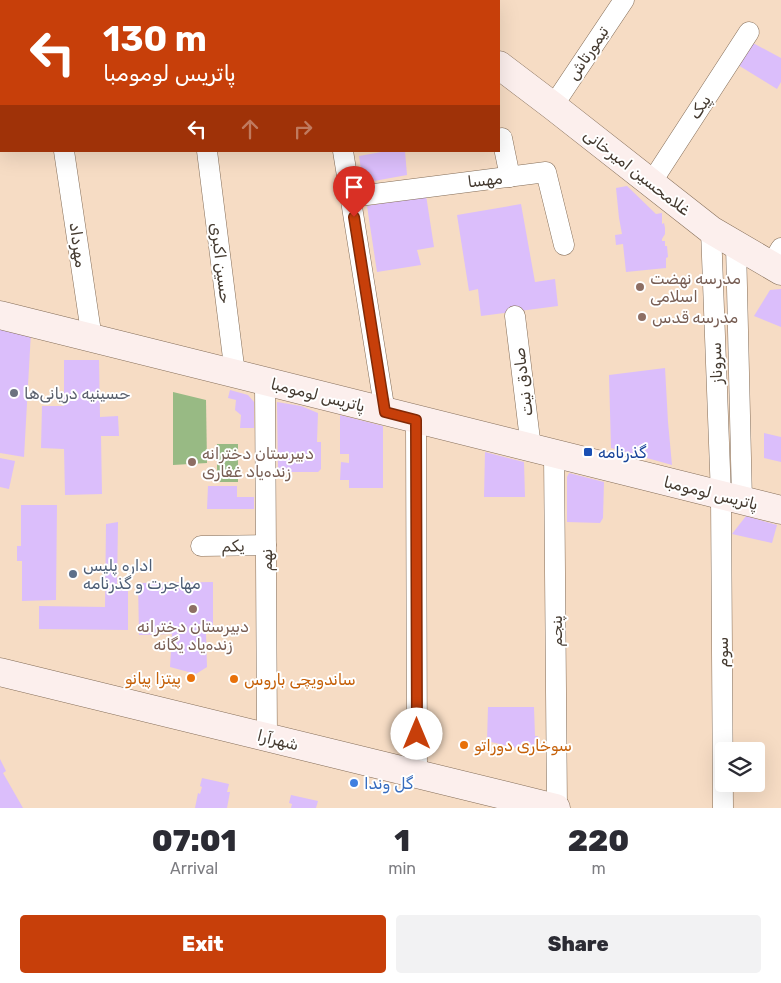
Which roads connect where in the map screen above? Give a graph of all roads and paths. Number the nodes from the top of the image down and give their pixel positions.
1 (624, 0) edge
2 (750, 32) dead end
3 (500, 66) edge
4 (553, 106) junction
5 (502, 138) dead end
6 (64, 152) edge
7 (207, 152) edge
8 (343, 152) edge
9 (510, 177) junction
10 (651, 182) junction
11 (350, 197) junction
12 (711, 230) junction
13 (564, 245) dead end
14 (736, 245) junction
15 (778, 261) edge
16 (0, 316) edge
17 (515, 316) dead end
18 (92, 339) junction
19 (739, 372) junction
20 (717, 373) junction
21 (235, 374) junction
22 (265, 382) junction
23 (385, 412) junction
24 (416, 420) junction
25 (543, 451) junction
26 (732, 498) junction
27 (781, 510) edge
28 (266, 545) junction
29 (201, 546) dead end
30 (0, 672) edge
31 (267, 737) junction
32 (417, 774) junction
33 (556, 808) edge
34 (723, 808) edge

1 - 4 street, تیمورتاش
2 - 10 street, پیک
3 - 4 main road, غلامحسین امیرخانی
4 - 10 main road, غلامحسین امیرخانی
5 - 9 street
6 - 18 street, مهرداد
7 - 21 street, حسین اکبری
8 - 11 street
9 - 11 street, مهسا
9 - 13 street, مهسا
10 - 12 main road, غلامحسین امیرخانی
11 - 23 street
12 - 14 main road, غلامحسین امیرخانی
12 - 20 street, سروناز
14 - 15 main road, غلامحسین امیرخانی
14 - 19 street, سروناز
16 - 18 main road, پاتریس لومومبا
17 - 25 street, صادق نیت
18 - 21 main road, پاتریس لومومبا
19 - 20 street
19 - 26 street, سروناز
20 - 26 street, سروناز
21 - 22 main road, پاتریس لومومبا
22 - 23 main road, پاتریس لومومبا
22 - 28 street, نهم
23 - 24 main road, پاتریس لومومبا
24 - 25 main road, پاتریس لومومبا
24 - 32 street
25 - 26 main road, پاتریس لومومبا
25 - 33 street, پنجم
26 - 27 main road, پاتریس لومومبا
26 - 34 street, سوم
28 - 29 street, یکم
28 - 31 street, نهم
30 - 31 main road, شهرآرا
31 - 32 main road, شهرآرا
32 - 33 main road, شهرآرا

